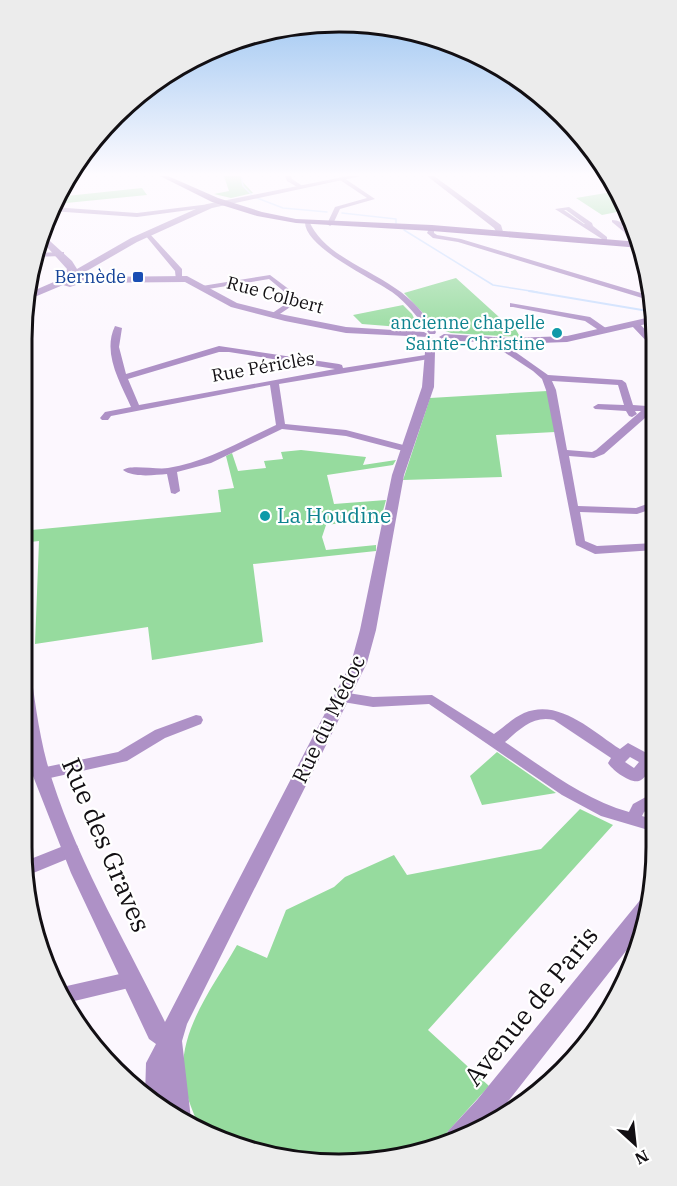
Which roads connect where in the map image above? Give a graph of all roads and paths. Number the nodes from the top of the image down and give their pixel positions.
1 (153, 231) edge
2 (309, 231) edge
3 (431, 231) edge
4 (478, 231) edge
5 (595, 231) edge
6 (501, 233) joint
7 (147, 234) junction
8 (47, 242) edge
9 (605, 242) junction
10 (630, 244) edge
11 (61, 254) junction
12 (43, 255) edge
13 (75, 273) junction
14 (179, 278) junction
15 (61, 282) junction
16 (202, 288) junction
17 (35, 292) edge
18 (643, 296) edge
19 (513, 305) dead end
20 (274, 316) junction
21 (645, 321) edge
22 (635, 324) junction
23 (118, 328) dead end
24 (606, 331) junction
25 (646, 335) edge
26 (434, 336) junction
27 (498, 340) junction
28 (429, 356) junction
29 (349, 368) junction
30 (124, 377) junction
31 (546, 378) junction
32 (274, 382) junction
33 (598, 407) dead end
34 (646, 407) edge
35 (136, 408) junction
36 (629, 408) junction
37 (646, 412) edge
38 (105, 418) dead end
39 (635, 421) junction
40 (281, 426) junction
41 (407, 449) junction
42 (564, 453) junction
43 (128, 470) dead end
44 (172, 470) junction
45 (176, 491) dead end
46 (646, 508) edge
47 (573, 509) junction
48 (646, 547) edge
49 (342, 697) junction
50 (196, 720) dead end
51 (31, 738) edge
52 (494, 742) junction
53 (621, 757) dead end
54 (41, 774) junction
55 (646, 803) edge
56 (633, 820) junction
57 (646, 824) edge
58 (71, 850) junction
59 (32, 866) edge
60 (636, 921) edge
61 (133, 979) junction
62 (69, 993) edge
63 (170, 1041) junction
64 (157, 1095) edge
65 (178, 1109) edge
66 (491, 1113) edge

1 - 7 street
2 - 26 street
3 - 18 street
4 - 6 main road
5 - 9 street
6 - 9 main road
7 - 13 street
7 - 14 street
8 - 11 street
9 - 10 main road
11 - 12 street
11 - 13 street
13 - 14 street
13 - 15 street
13 - 15 street
14 - 16 street, Rue Colbert
15 - 17 street
16 - 20 street, Rue Colbert
16 - 20 street
19 - 24 street
20 - 26 street, Rue Colbert
21 - 22 street, Rue Colbert
22 - 24 street, Rue Colbert
22 - 25 street
23 - 30 street
24 - 27 street, Rue Colbert
26 - 27 street, Rue Colbert
26 - 28 street, Rue du Médoc
27 - 31 street
28 - 29 street, Rue Périclès
28 - 41 street, Rue du Médoc
29 - 30 street
29 - 32 street, Rue Périclès
30 - 35 street
31 - 36 street
31 - 42 street
32 - 35 street, Rue Périclès
32 - 40 street
33 - 36 street
34 - 36 street
35 - 38 street, Rue Périclès
36 - 39 street
37 - 39 street
39 - 42 street
40 - 41 street
40 - 44 street
41 - 49 street, Rue du Médoc
42 - 47 street
43 - 44 street
44 - 45 street
46 - 47 street
47 - 48 street
49 - 52 street
49 - 63 street, Rue du Médoc
50 - 54 street
51 - 54 street, Rue des Graves
52 - 53 street
52 - 56 street
54 - 58 street, Rue des Graves
55 - 56 street
56 - 57 street
58 - 59 street
58 - 61 street, Rue des Graves
60 - 66 street, Avenue de Paris
61 - 62 street
61 - 63 street, Rue des Graves
63 - 64 street, Rue du Médoc
63 - 65 street, Rue du Médoc

